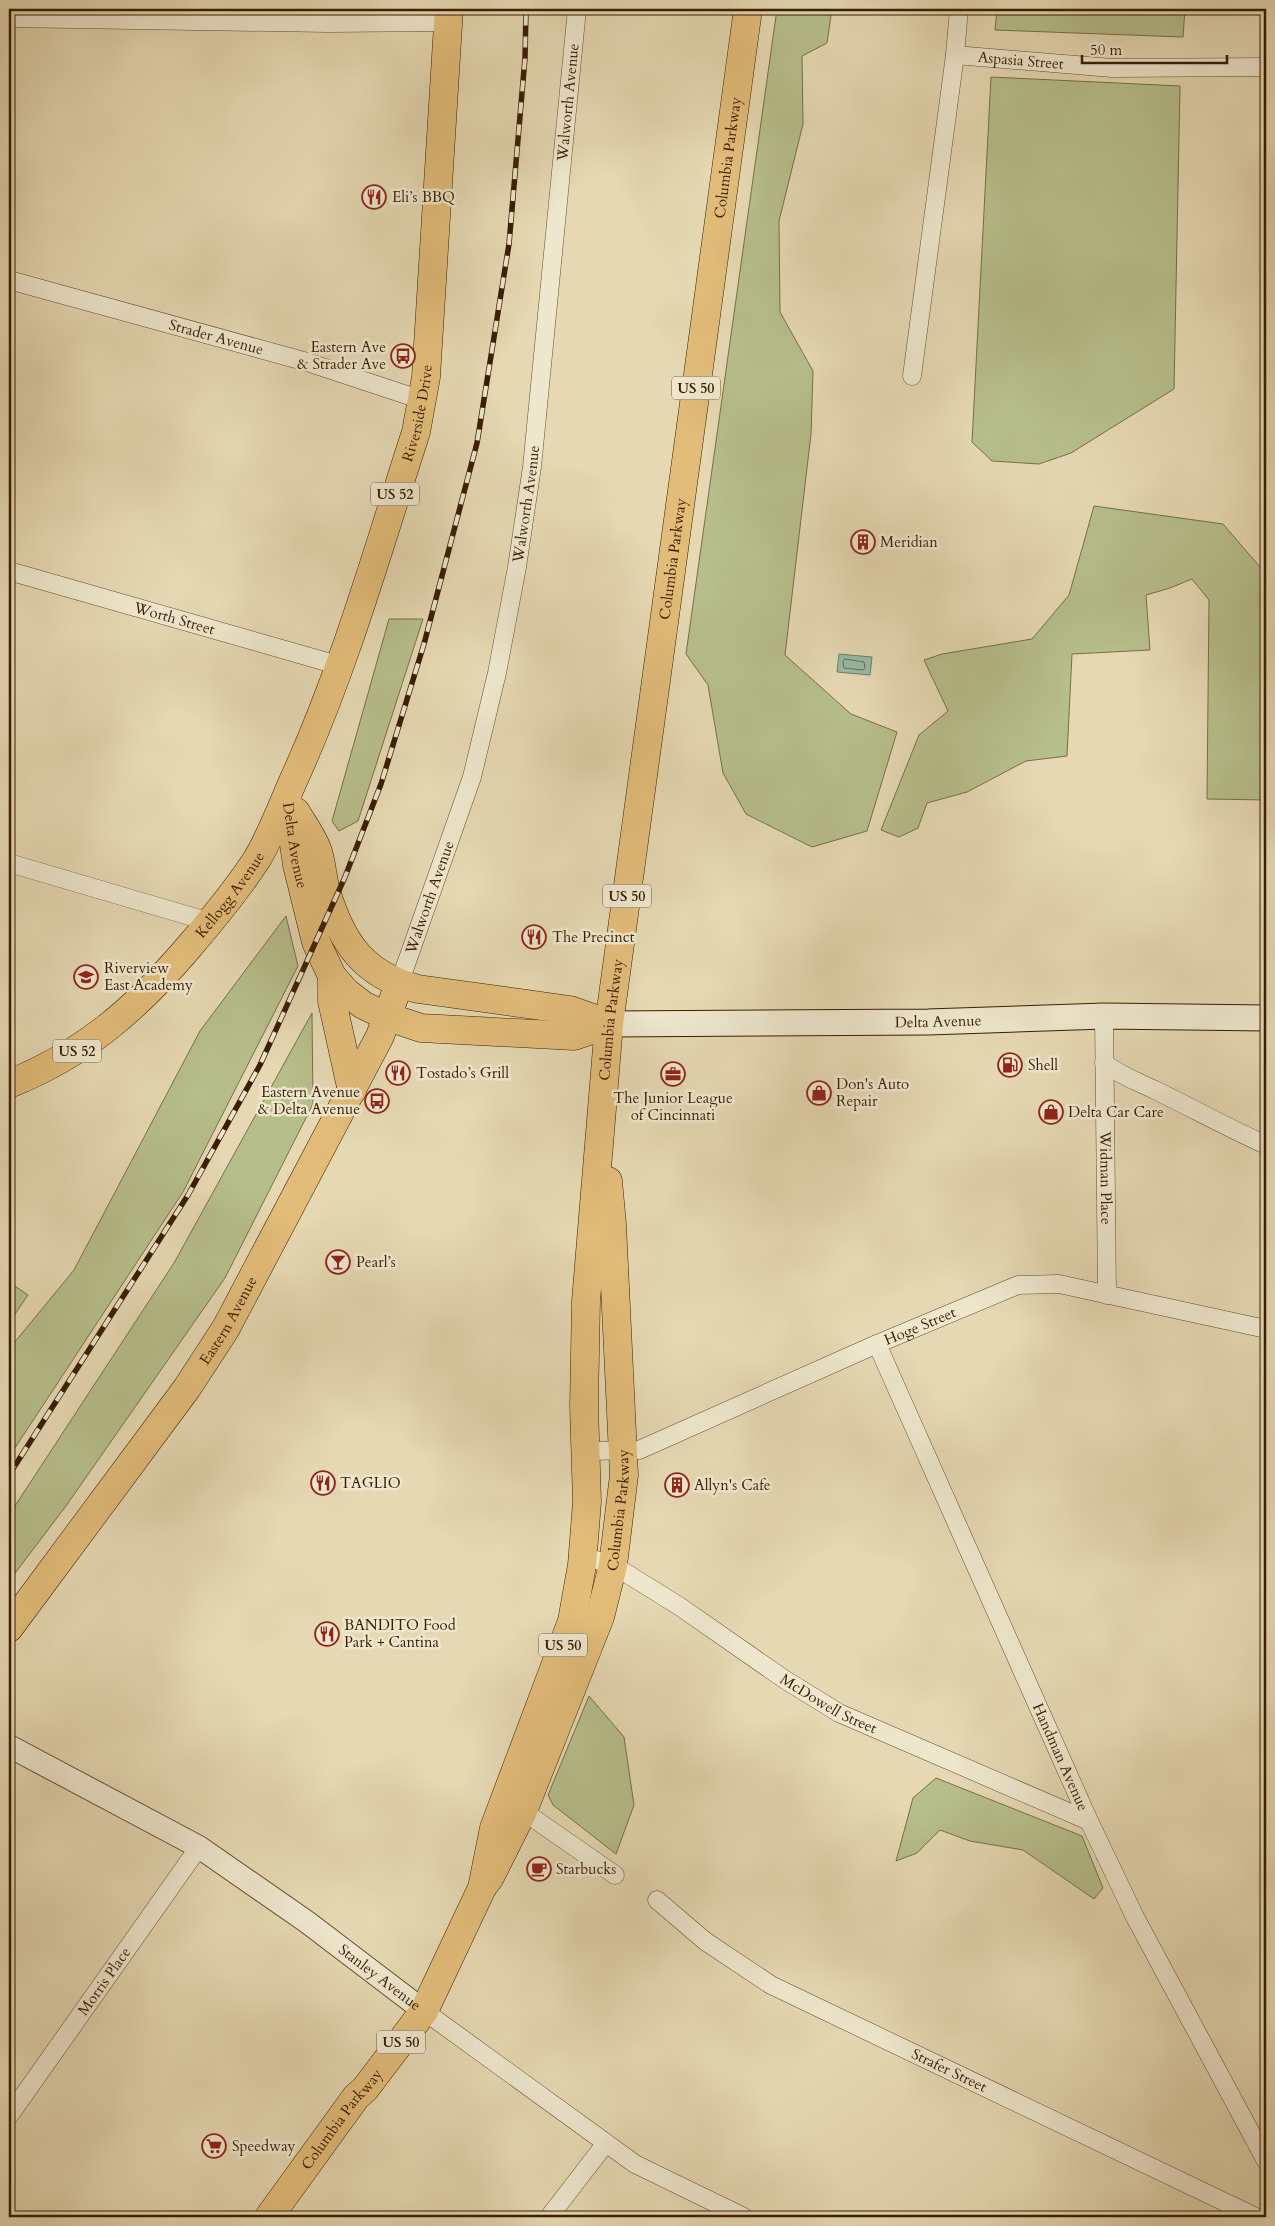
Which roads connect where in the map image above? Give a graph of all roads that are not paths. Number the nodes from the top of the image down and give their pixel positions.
1 (577, 9) edge
2 (748, 9) edge
3 (959, 9) edge
4 (449, 15) edge
5 (9, 18) edge
6 (955, 55) junction
7 (1266, 67) edge
8 (9, 281) edge
9 (912, 376) dead end
10 (422, 400) junction
11 (9, 572) edge
12 (341, 666) junction
13 (287, 796) junction
14 (9, 863) edge
15 (210, 922) junction
16 (332, 976) junction
17 (399, 984) junction
18 (1104, 1016) junction
19 (388, 1018) junction
20 (1266, 1018) edge
21 (610, 1024) junction
22 (1104, 1063) junction
23 (9, 1084) edge
24 (352, 1091) junction
25 (601, 1108) junction
26 (1266, 1145) edge
27 (588, 1269) junction
28 (1107, 1295) junction
29 (1266, 1329) edge
30 (876, 1344) junction
31 (587, 1451) junction
32 (622, 1452) junction
33 (583, 1556) junction
34 (614, 1565) junction
35 (9, 1628) edge
36 (9, 1746) edge
37 (524, 1811) junction
38 (1089, 1820) junction
39 (199, 1847) junction
40 (615, 1875) dead end
41 (482, 1888) junction
42 (657, 1900) dead end
43 (424, 2011) junction
44 (9, 2116) edge
45 (606, 2143) junction
46 (1266, 2161) edge
47 (269, 2217) edge
48 (549, 2217) edge
49 (744, 2217) edge
50 (1256, 2217) edge

1 - 17 street, Walworth Avenue
2 - 21 main road, Columbia Parkway / US 50
3 - 6 street
4 - 5 street
4 - 10 main road, Riverside Drive / US 52
6 - 7 street, Aspasia Street
6 - 9 street
8 - 10 street, Strader Avenue
10 - 12 main road, Riverside Drive / US 52
11 - 12 street, Worth Street
12 - 13 main road, Riverside Drive / US 52
13 - 15 main road, Kellogg Avenue / US 52
13 - 16 main road, Delta Avenue
13 - 17 main road, Delta Avenue
14 - 15 street
15 - 23 main road, Kellogg Avenue / US 52
16 - 19 main road, Delta Avenue
16 - 24 main road
17 - 19 main road, Eastern Avenue
17 - 21 main road, Delta Avenue
18 - 20 main road, Delta Avenue
18 - 21 main road, Delta Avenue
18 - 22 street, Widman Place
19 - 21 main road, Delta Avenue
19 - 24 main road, Eastern Avenue
21 - 25 main road, Columbia Parkway / US 50
22 - 26 street
22 - 28 street, Widman Place
24 - 35 main road, Eastern Avenue
25 - 27 main road, Columbia Parkway / US 50
25 - 32 main road, Columbia Parkway / US 50
27 - 31 main road, Columbia Parkway / US 50
27 - 32 main road
28 - 29 street, Hoge Street
28 - 30 street, Hoge Street
30 - 32 street, Hoge Street
30 - 38 street, Handman Avenue
31 - 32 street, Hoge Street
31 - 33 main road, Columbia Parkway / US 50
32 - 34 main road, Columbia Parkway / US 50
33 - 34 street, McDowell Street
33 - 41 main road, Columbia Parkway / US 50
34 - 37 main road, Columbia Parkway / US 50
34 - 38 street, McDowell Street
36 - 39 street, Stanley Avenue
37 - 40 street
37 - 41 main road, Columbia Parkway / US 50
38 - 46 street, Handman Avenue
39 - 43 street, Stanley Avenue
39 - 44 street, Morris Place
41 - 43 main road, Columbia Parkway / US 50
42 - 50 street, Strafer Street
43 - 45 street, Stanley Avenue
43 - 47 main road, Columbia Parkway / US 50
45 - 48 street
45 - 49 street, Stanley Avenue

